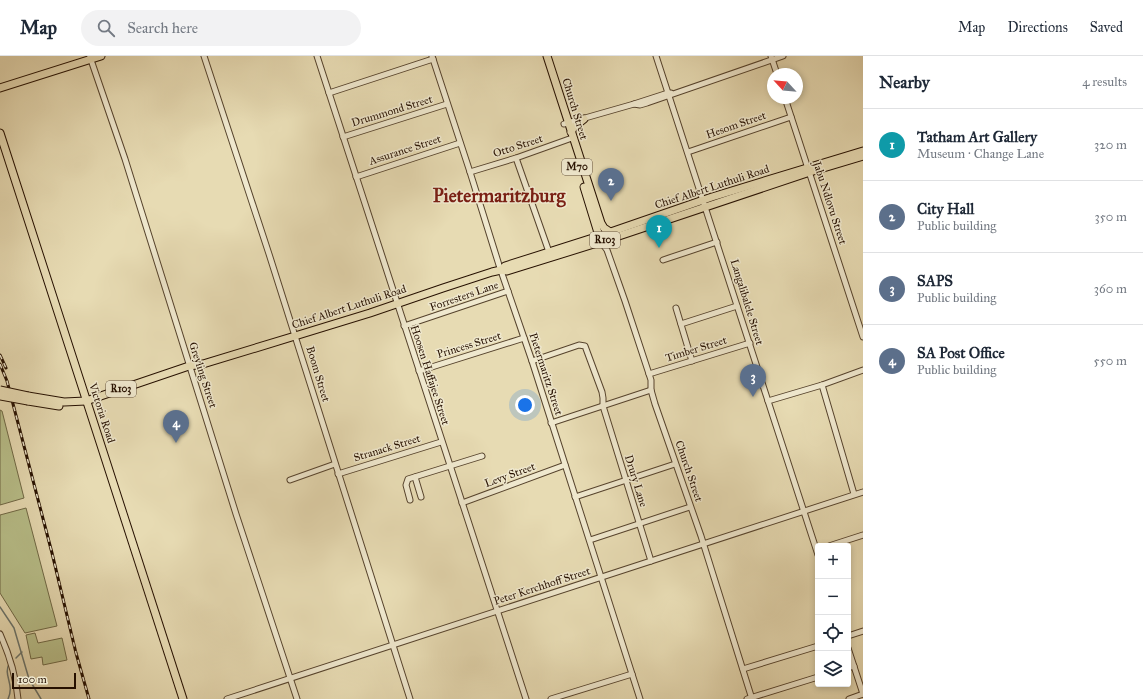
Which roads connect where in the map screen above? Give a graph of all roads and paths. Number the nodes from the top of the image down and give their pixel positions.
1 (100, 56) edge
2 (204, 56) edge
3 (317, 56) edge
4 (543, 56) edge
5 (547, 56) edge
6 (656, 56) edge
7 (783, 56) edge
8 (91, 58) edge
9 (433, 58) edge
10 (771, 58) edge
11 (775, 68) edge
12 (665, 83) junction
13 (0, 88) edge
14 (329, 93) junction
15 (669, 94) junction
16 (657, 96) junction
17 (447, 104) junction
18 (634, 104) junction
19 (787, 104) edge
20 (791, 117) junction
21 (584, 119) junction
22 (566, 124) junction
23 (0, 133) edge
24 (571, 136) junction
25 (343, 137) junction
26 (460, 143) junction
27 (863, 151) edge
28 (688, 152) junction
29 (863, 156) edge
30 (516, 158) junction
31 (809, 169) junction
32 (470, 172) junction
33 (356, 177) junction
34 (704, 204) junction
35 (610, 232) junction
36 (602, 239) junction
37 (717, 242) junction
38 (549, 252) junction
39 (663, 260) dead end
40 (501, 270) junction
41 (508, 292) junction
42 (397, 304) junction
43 (737, 306) junction
44 (676, 308) dead end
45 (681, 324) junction
46 (404, 326) junction
47 (295, 336) junction
48 (863, 337) edge
49 (524, 338) junction
50 (750, 343) junction
51 (532, 361) junction
52 (692, 361) junction
53 (190, 368) junction
54 (863, 370) edge
55 (419, 371) junction
56 (649, 374) junction
57 (822, 385) junction
58 (0, 390) edge
59 (651, 390) junction
60 (0, 396) edge
61 (28, 398) junction
62 (768, 401) junction
63 (87, 403) junction
64 (603, 406) junction
65 (551, 423) junction
66 (441, 442) junction
67 (482, 456) dead end
68 (335, 464) junction
69 (675, 464) junction
70 (565, 465) junction
71 (450, 467) junction
72 (338, 474) junction
73 (415, 478) junction
74 (290, 480) dead end
75 (625, 481) junction
76 (863, 492) edge
77 (854, 494) junction
78 (421, 497) dead end
79 (576, 497) junction
80 (410, 500) dead end
81 (462, 503) junction
82 (690, 507) junction
83 (803, 511) junction
84 (639, 524) junction
85 (863, 535) edge
86 (590, 540) junction
87 (703, 543) junction
88 (839, 543) edge
89 (815, 544) edge
90 (650, 561) junction
91 (601, 577) junction
92 (496, 611) junction
93 (863, 631) edge
94 (0, 634) edge
95 (851, 635) edge
96 (392, 645) junction
97 (815, 647) edge
98 (851, 667) edge
99 (743, 670) junction
100 (632, 674) junction
101 (291, 678) junction
102 (815, 678) edge
103 (863, 694) edge
104 (18, 699) edge
105 (183, 699) edge
106 (226, 699) edge
107 (298, 699) edge
108 (410, 699) edge
109 (526, 699) edge
110 (551, 699) edge
111 (640, 699) edge
112 (750, 699) edge
113 (849, 699) edge

1 - 8 main road
2 - 47 street, Boom Street
3 - 14 street, Hoosen Haffajee Street
4 - 22 main road, Church Street / M70
5 - 22 main road, Church Street / M70
6 - 12 street, Langalibalele Street
7 - 10 street
8 - 13 main road
8 - 53 street, Greyling Street
9 - 14 street
9 - 17 street, Pietermaritz Street
10 - 11 street
10 - 15 street
12 - 15 street, Langalibalele Street
12 - 16 street
14 - 25 street, Hoosen Haffajee Street
15 - 16 street
15 - 18 street
15 - 28 street, Langalibalele Street
16 - 18 street
17 - 25 street, Drummond Street
17 - 26 street, Pietermaritz Street
18 - 21 street
19 - 20 street, Jabu Ndlovu Street
20 - 28 street, Hesom Street
20 - 31 street, Jabu Ndlovu Street
21 - 22 street
21 - 24 main road
22 - 24 main road, Church Street / M70
23 - 63 main road, Victoria Road
24 - 30 street, Otto Street
24 - 35 main road, Church Street / M70
24 - 36 main road, Church Street / M70
25 - 33 street, Hoosen Haffajee Street
26 - 32 street, Pietermaritz Street
26 - 33 street, Assurance Street
27 - 31 main road, Chief Albert Luthuli Road / R103
28 - 34 street, Langalibalele Street
29 - 31 main road, Chief Albert Luthuli Road / R103
30 - 32 street, Otto Street
30 - 38 street
31 - 34 main road, Chief Albert Luthuli Road / R103
31 - 48 street, Jabu Ndlovu Street
32 - 40 street, Pietermaritz Street
33 - 42 street, Hoosen Haffajee Street
34 - 35 main road, Chief Albert Luthuli Road / R103
34 - 36 main road, Chief Albert Luthuli Road / R103
34 - 37 street, Langalibalele Street
35 - 36 main road, Chief Albert Luthuli Road / R103
36 - 38 main road, Chief Albert Luthuli Road / R103
36 - 40 main road, Chief Albert Luthuli Road / R103
36 - 56 street, Church Street
37 - 39 street
37 - 43 street, Langalibalele Street
38 - 40 main road, Chief Albert Luthuli Road / R103
40 - 41 street, Pietermaritz Street
40 - 42 main road, Chief Albert Luthuli Road / R103
41 - 46 street, Forresters Lane
41 - 49 street, Pietermaritz Street
42 - 46 street, Hoosen Haffajee Street
42 - 47 main road, Chief Albert Luthuli Road / R103
43 - 45 street
43 - 50 street, Langalibalele Street
44 - 45 street
45 - 52 street
46 - 55 street, Hoosen Haffajee Street
47 - 53 main road, Chief Albert Luthuli Road / R103
47 - 68 street, Boom Street
49 - 51 street, Pietermaritz Street
49 - 55 street, Princess Street
50 - 52 street, Timber Street
50 - 62 street, Langalibalele Street
51 - 64 street, Drury Lane
51 - 65 street, Pietermaritz Street
52 - 56 street, Timber Street
53 - 63 main road, Chief Albert Luthuli Road / R103
53 - 101 street, Greyling Street
54 - 57 street
55 - 66 street, Hoosen Haffajee Street
56 - 59 street, Church Street
57 - 62 street
57 - 77 street
58 - 61 main road, R103, bridge
59 - 64 street
59 - 69 street, Church Street
60 - 61 main road, R103, bridge
61 - 63 main road, R103
62 - 83 street, Langalibalele Street
63 - 105 main road, Victoria Road
64 - 65 street
64 - 75 street, Drury Lane
65 - 70 street, Pietermaritz Street
66 - 71 street, Hoosen Haffajee Street
66 - 72 street, Stranack Street
67 - 71 street
68 - 72 street, Boom Street
68 - 74 street
69 - 75 street
69 - 82 street, Church Street
70 - 79 street, Pietermaritz Street
70 - 81 street, Levy Street
71 - 73 street
71 - 81 street, Hoosen Haffajee Street
72 - 96 street, Boom Street
73 - 78 street
73 - 80 street
75 - 79 street
75 - 84 street, Drury Lane
76 - 77 street, Peter Kerchhoff Street
77 - 83 street, Peter Kerchhoff Street
79 - 86 street, Pietermaritz Street
81 - 92 street, Hoosen Haffajee Street
82 - 84 street
82 - 87 street, Church Street
83 - 87 street, Peter Kerchhoff Street
83 - 89 street, Langalibalele Street
84 - 86 street
84 - 90 street, Drury Lane
85 - 88 street
86 - 91 street, Pietermaritz Street
87 - 90 street, Peter Kerchhoff Street
87 - 99 street, Church Street
90 - 91 street, Peter Kerchhoff Street
91 - 92 street, Peter Kerchhoff Street
91 - 100 street, Pietermaritz Street
92 - 96 street, Peter Kerchhoff Street
92 - 109 street, Hoosen Haffajee Street
93 - 95 street
94 - 104 street
96 - 101 street, Peter Kerchhoff Street
96 - 108 street, Boom Street
97 - 99 street
98 - 103 street
99 - 112 street, Church Street
100 - 110 street
100 - 111 street, Pietermaritz Street
101 - 106 street, Peter Kerchhoff Street
101 - 107 street, Greyling Street
102 - 112 street
103 - 113 street

